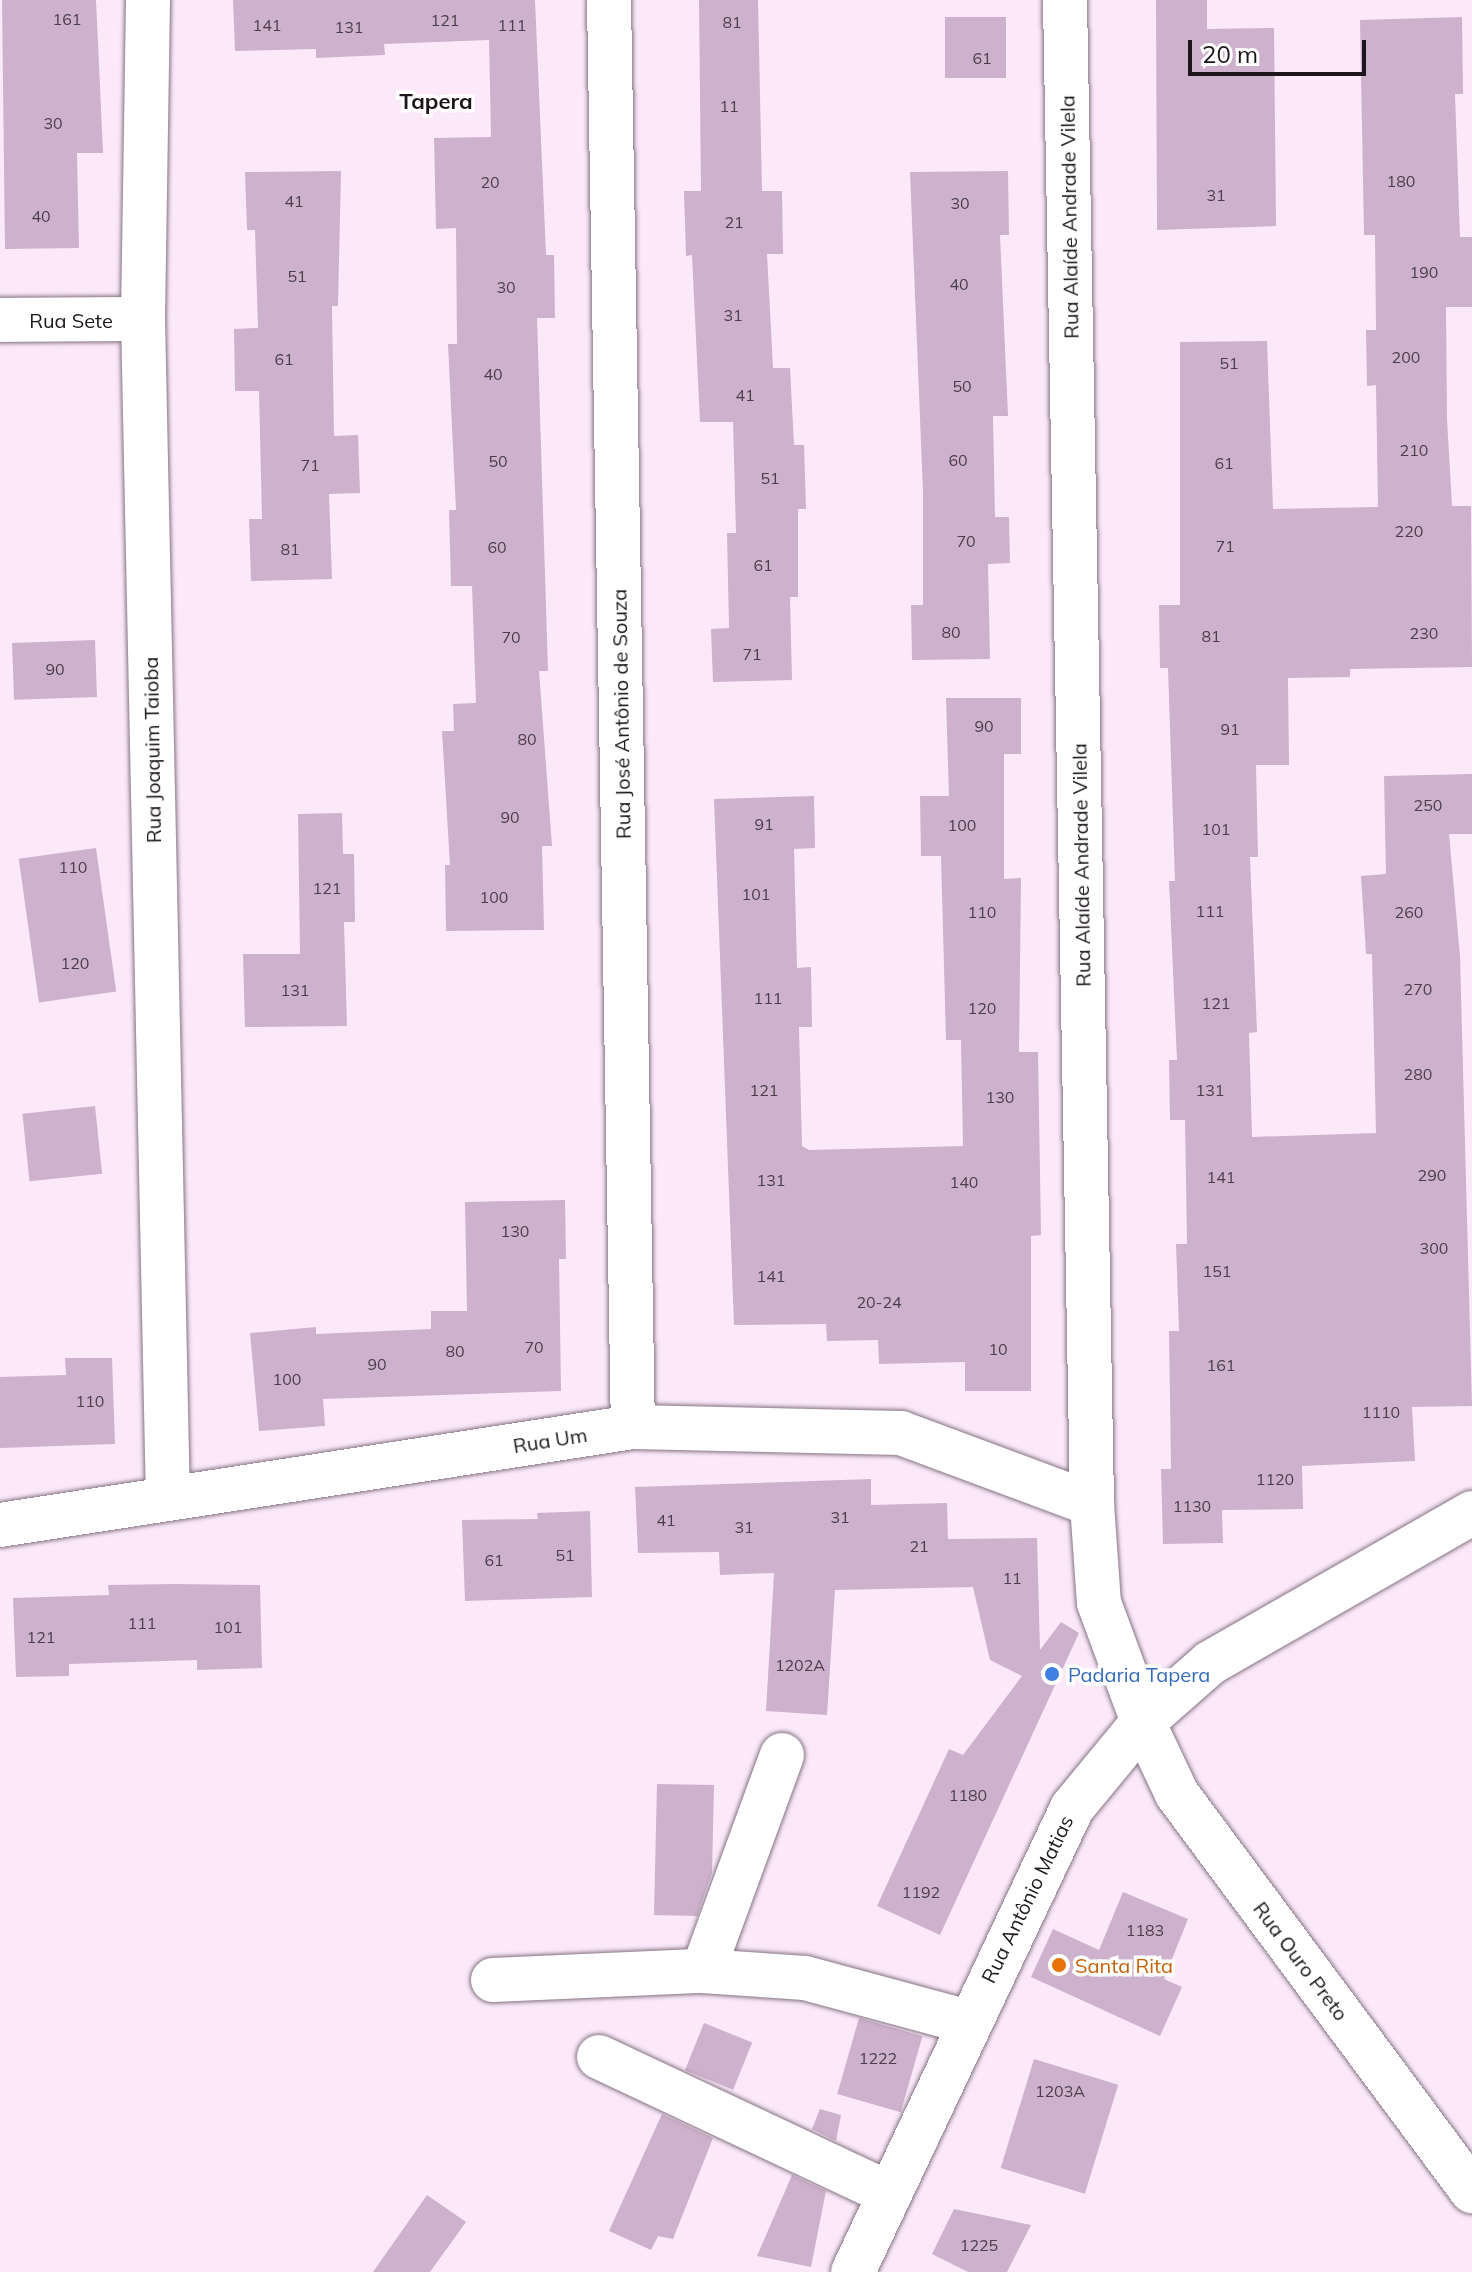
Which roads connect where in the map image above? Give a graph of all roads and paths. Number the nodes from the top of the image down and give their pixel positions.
1 (148, 0) edge
2 (609, 0) edge
3 (1065, 0) edge
4 (143, 319) junction
5 (0, 320) edge
6 (633, 1427) junction
7 (168, 1499) junction
8 (1092, 1504) junction
9 (1472, 1513) edge
10 (0, 1525) edge
11 (1143, 1722) junction
12 (782, 1755) dead end
13 (703, 1971) junction
14 (493, 1980) dead end
15 (968, 2022) junction
16 (599, 2057) dead end
17 (1472, 2191) edge
18 (888, 2193) junction
19 (853, 2272) edge

1 - 4 street, Rua Joaquim Taioba
2 - 6 street, Rua José Antônio de Souza
3 - 8 street, Rua Alaíde Andrade Vilela
4 - 5 street, Rua Sete
4 - 7 street, Rua Joaquim Taioba
6 - 7 street, Rua Um
6 - 8 street, Rua Um
7 - 10 street, Rua Um
8 - 11 street, Rua Alaíde Andrade Vilela
9 - 11 street, Rua Antônio Matias
11 - 15 street, Rua Antônio Matias
11 - 17 street, Rua Ouro Preto
12 - 13 street
13 - 14 street
13 - 15 street
15 - 18 street, Rua Antônio Matias
16 - 18 street
18 - 19 street, Rua Antônio Matias

